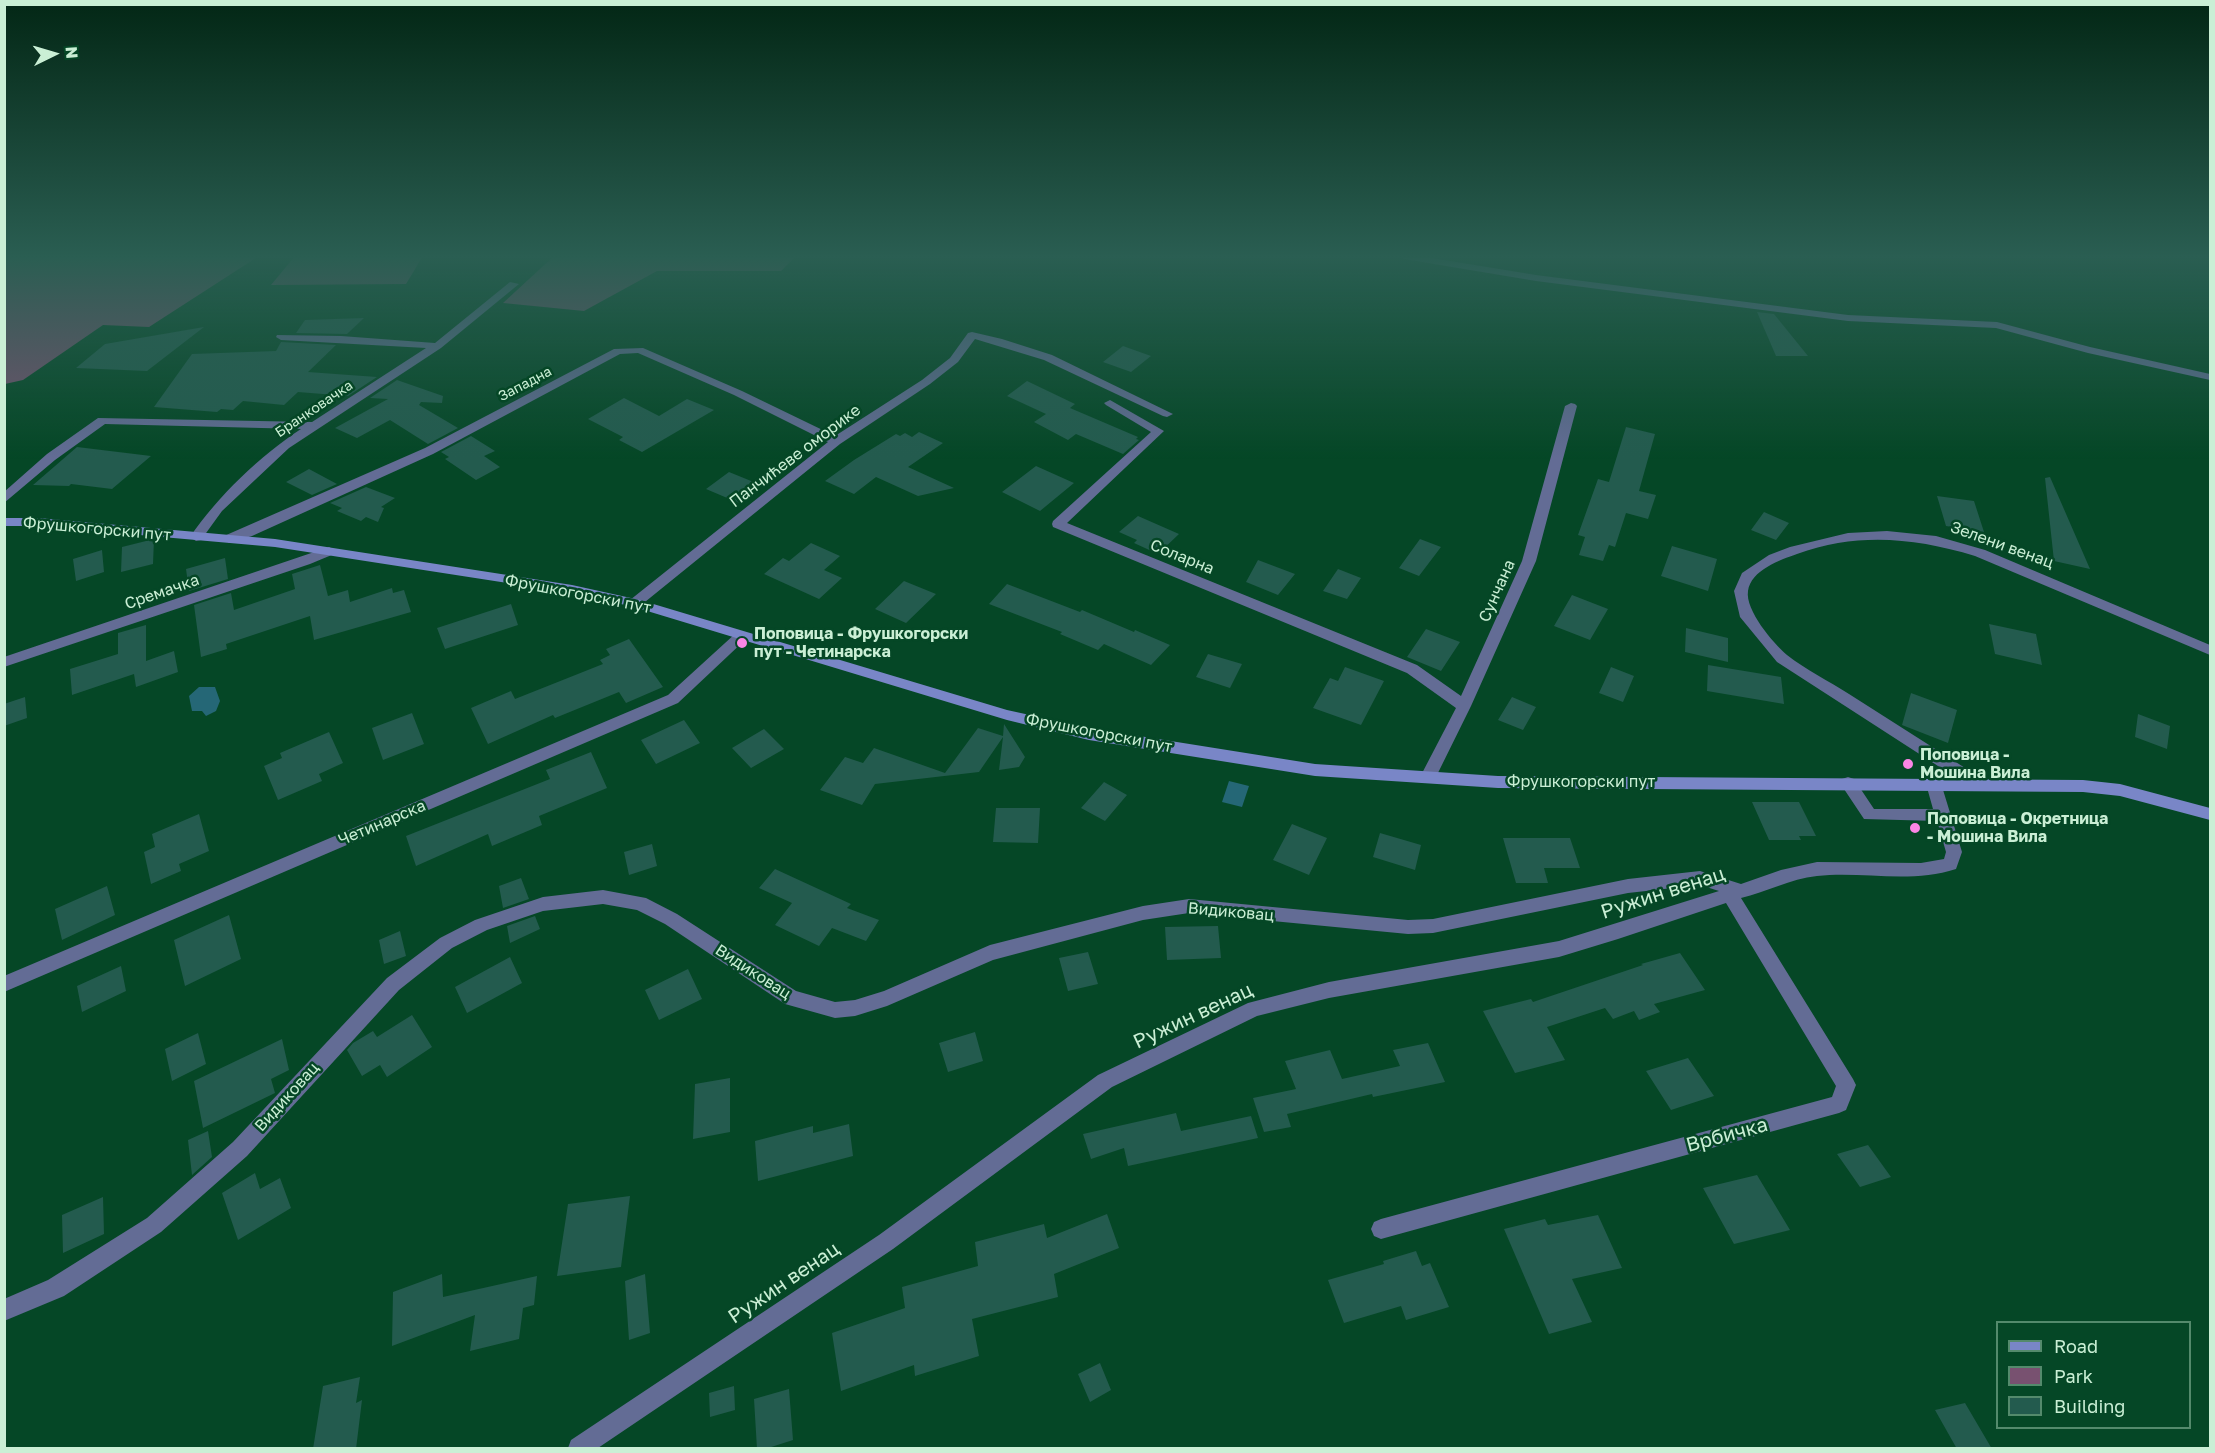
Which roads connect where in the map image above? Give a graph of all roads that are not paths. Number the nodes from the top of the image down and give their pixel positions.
1 (465, 324) edge
2 (1981, 324) edge
3 (281, 337) dead end
4 (437, 346) junction
5 (2211, 377) edge
6 (1110, 403) dead end
7 (1571, 406) dead end
8 (1167, 414) dead end
9 (314, 426) junction
10 (836, 441) junction
11 (4, 499) edge
12 (4, 522) edge
13 (196, 537) junction
14 (229, 539) junction
15 (328, 551) junction
16 (635, 603) junction
17 (741, 636) junction
18 (2211, 650) edge
19 (4, 662) edge
20 (1464, 706) junction
21 (1427, 779) junction
22 (1848, 783) junction
23 (1934, 784) junction
24 (1978, 784) junction
25 (2211, 814) edge
26 (1943, 815) junction
27 (1737, 893) junction
28 (4, 984) edge
29 (1381, 1229) dead end
30 (4, 1310) edge
31 (579, 1449) edge

1 - 4 street, Бранковачка
2 - 5 street
3 - 4 street
4 - 9 street, Бранковачка
6 - 20 street, Соларна
7 - 20 street, Сунчана
8 - 10 street, Панчићеве оморике
9 - 11 street
9 - 13 street, Бранковачка
10 - 14 street, Западна
10 - 16 street, Панчићеве оморике
12 - 13 street, Фрушкогорски пут
13 - 14 street, Фрушкогорски пут
14 - 15 street, Фрушкогорски пут
15 - 16 street, Фрушкогорски пут
15 - 19 street, Сремачка
16 - 17 street, Фрушкогорски пут
17 - 21 street, Фрушкогорски пут
17 - 28 street, Четинарска
18 - 24 street, Зелени венац
20 - 21 street, Сунчана
21 - 22 street, Фрушкогорски пут
22 - 23 street, Фрушкогорски пут
22 - 26 street
23 - 24 street, Фрушкогорски пут
23 - 26 street, Ружин венац
24 - 25 street, Фрушкогорски пут
26 - 27 street, Ружин венац
27 - 29 street, Врбичка
27 - 30 street, Видиковац
27 - 31 street, Ружин венац

